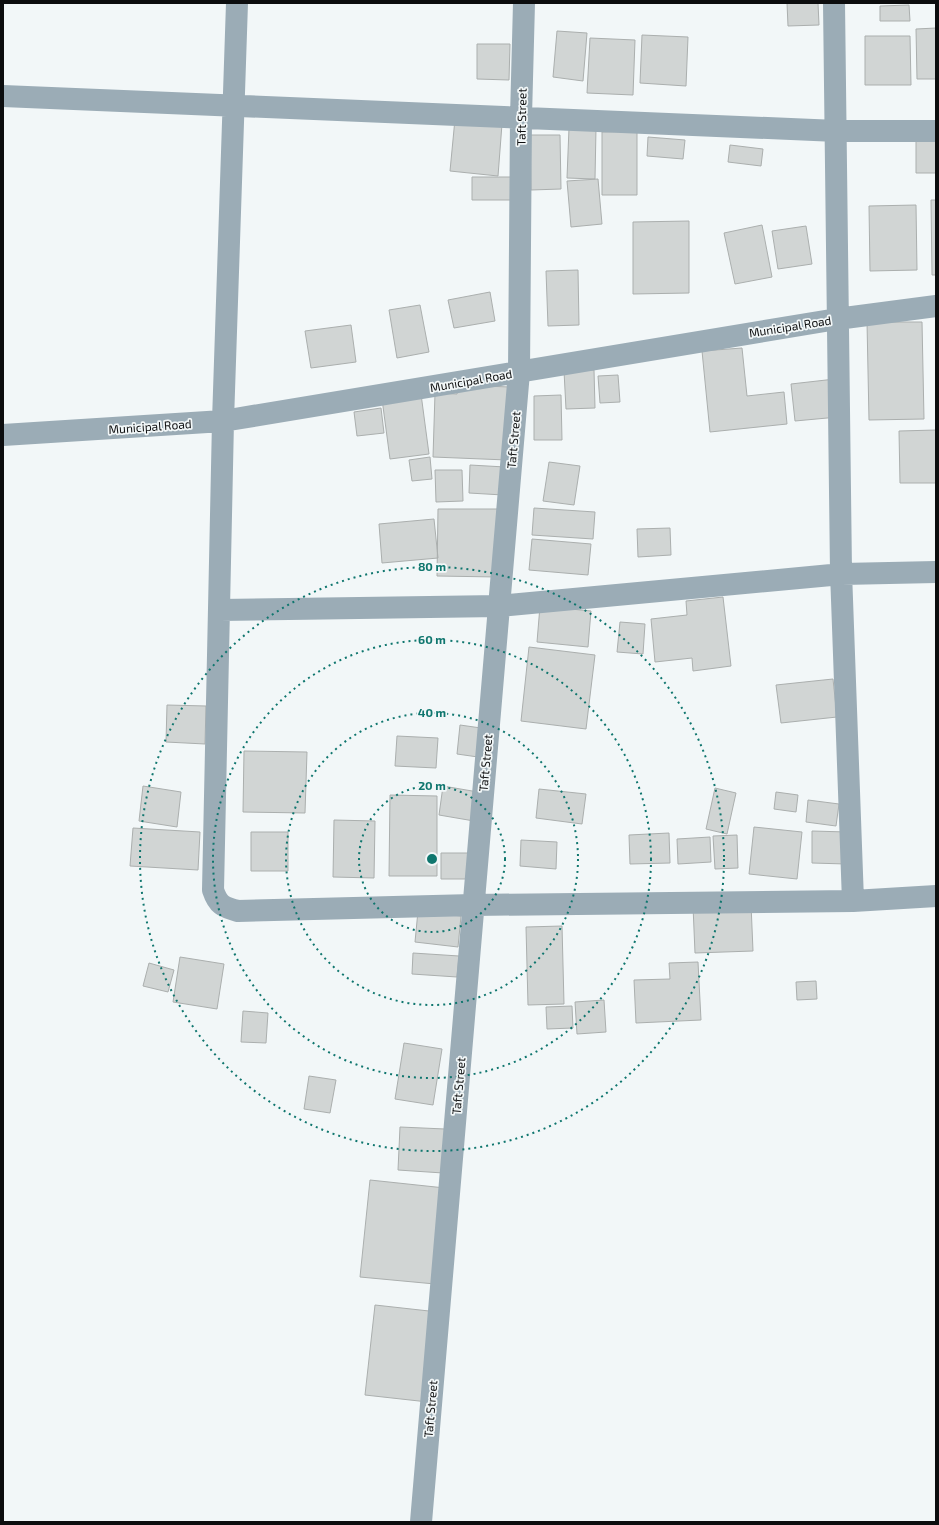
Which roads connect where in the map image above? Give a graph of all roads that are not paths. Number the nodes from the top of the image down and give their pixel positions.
1 (236, 3) edge
2 (524, 3) edge
3 (834, 3) edge
4 (3, 96) edge
5 (233, 105) junction
6 (521, 117) junction
7 (837, 131) junction
8 (936, 131) edge
9 (936, 306) edge
10 (837, 319) junction
11 (519, 372) junction
12 (223, 421) junction
13 (3, 435) edge
14 (936, 572) edge
15 (842, 574) junction
16 (499, 606) junction
17 (220, 610) junction
18 (936, 896) edge
19 (853, 901) junction
20 (473, 905) junction
21 (420, 1522) edge

1 - 5 street
2 - 6 street, Taft Street
3 - 7 street
4 - 5 street
5 - 6 street
5 - 12 street
6 - 7 street
6 - 11 street, Taft Street
7 - 8 street
7 - 10 street
9 - 10 street, Municipal Road
10 - 11 street, Municipal Road
10 - 15 street
11 - 12 street, Municipal Road
11 - 16 street, Taft Street
12 - 13 street, Municipal Road
12 - 17 street
14 - 15 street
15 - 16 street
15 - 19 street
16 - 17 street
16 - 20 street, Taft Street
17 - 20 street
18 - 19 street
19 - 20 street
20 - 21 street, Taft Street

